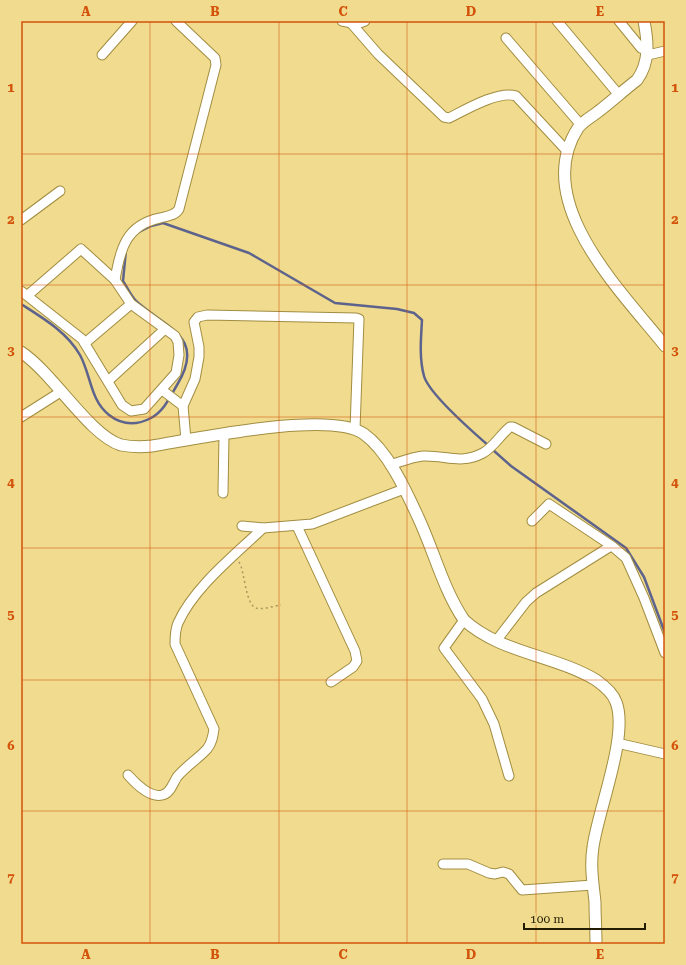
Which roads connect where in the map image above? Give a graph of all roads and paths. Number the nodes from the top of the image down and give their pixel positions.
1 (132, 21) edge
2 (176, 21) edge
3 (365, 21) edge
4 (557, 21) edge
5 (619, 21) edge
6 (644, 21) edge
7 (347, 22) edge
8 (506, 38) dead end
9 (665, 51) edge
10 (648, 53) junction
11 (102, 55) dead end
12 (619, 95) junction
13 (581, 124) junction
14 (567, 150) junction
15 (60, 191) dead end
16 (21, 220) edge
17 (115, 280) junction
18 (24, 293) edge
19 (131, 304) junction
20 (165, 328) junction
21 (85, 343) junction
22 (665, 346) edge
23 (21, 352) edge
24 (108, 381) junction
25 (162, 390) junction
26 (62, 391) junction
27 (182, 405) junction
28 (21, 417) edge
29 (355, 429) junction
30 (224, 435) junction
31 (186, 440) junction
32 (546, 444) dead end
33 (390, 465) junction
34 (404, 489) junction
35 (223, 493) dead end
36 (532, 521) dead end
37 (242, 526) dead end
38 (297, 526) junction
39 (263, 528) junction
40 (611, 546) junction
41 (235, 555) junction
42 (281, 605) dead end
43 (464, 620) junction
44 (496, 641) junction
45 (665, 653) edge
46 (331, 682) dead end
47 (617, 743) junction
48 (665, 754) edge
49 (128, 775) dead end
50 (509, 776) dead end
51 (443, 864) dead end
52 (593, 885) junction
53 (596, 944) edge

1 - 11 street
2 - 17 street
3 - 7 street
4 - 12 street
5 - 10 street
6 - 10 street
7 - 14 street
8 - 13 street
9 - 10 street
10 - 12 street
12 - 13 street
13 - 14 street
14 - 22 street
15 - 16 street
17 - 18 street
17 - 19 street
18 - 21 street
19 - 20 street
19 - 21 street
20 - 24 street
20 - 25 street
21 - 24 street
23 - 26 street
24 - 25 street
25 - 27 street
26 - 28 street
26 - 31 street
27 - 29 street
27 - 31 street
29 - 30 street
29 - 33 street
30 - 31 street
30 - 35 street
32 - 33 street
33 - 34 street
34 - 38 street
34 - 43 street
36 - 40 street
37 - 39 street
38 - 39 street
38 - 46 street
39 - 41 street
40 - 44 street
40 - 45 street
41 - 42 path
41 - 49 street
43 - 44 street
43 - 50 street
44 - 47 street
47 - 48 street
47 - 52 street
51 - 52 street
52 - 53 street

